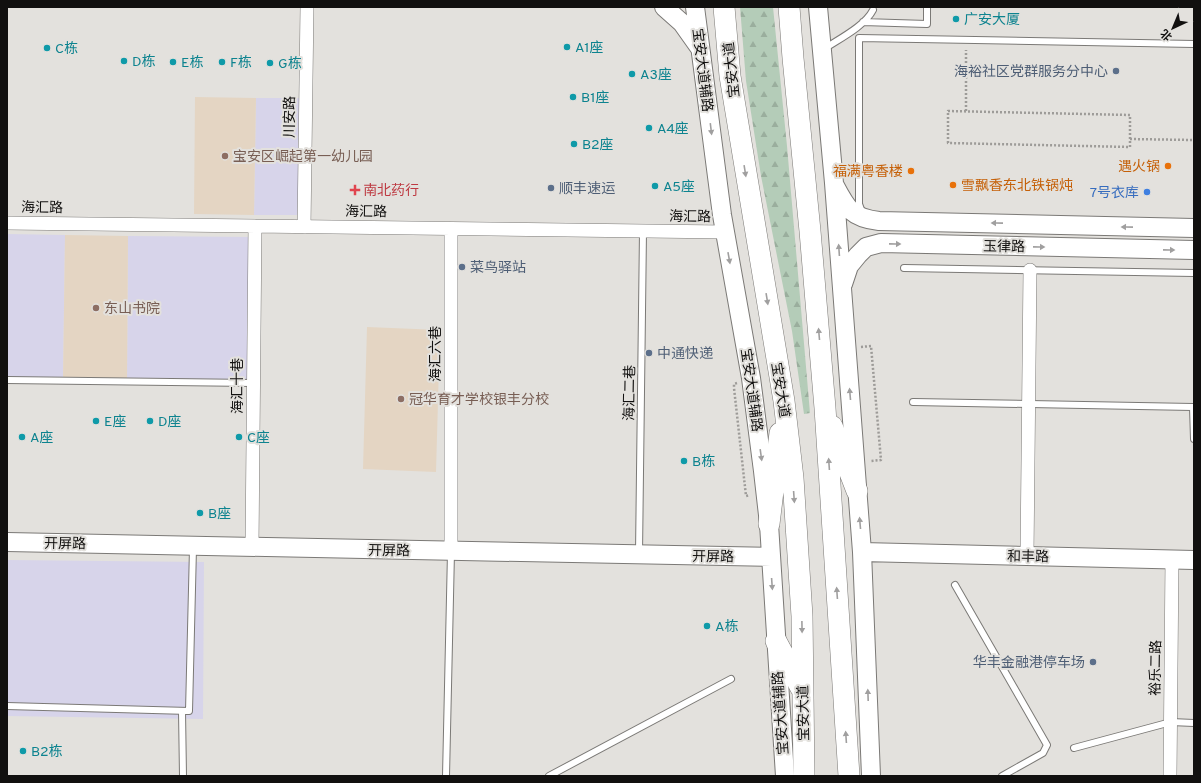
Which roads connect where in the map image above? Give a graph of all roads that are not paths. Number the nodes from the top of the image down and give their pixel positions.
1 (307, 7) edge
2 (664, 7) edge
3 (695, 7) edge
4 (724, 7) edge
5 (789, 7) edge
6 (818, 7) edge
7 (927, 7) edge
8 (873, 10) dead end
9 (863, 22) junction
10 (1194, 44) edge
11 (700, 50) junction
12 (821, 51) junction
13 (834, 183) junction
14 (865, 219) junction
15 (7, 223) edge
16 (255, 226) junction
17 (304, 227) junction
18 (1194, 228) edge
19 (451, 229) junction
20 (643, 231) junction
21 (725, 232) junction
22 (1194, 250) edge
23 (904, 268) dead end
24 (1030, 270) junction
25 (1194, 273) edge
26 (842, 291) junction
27 (7, 380) edge
28 (253, 383) junction
29 (784, 401) junction
30 (913, 402) dead end
31 (1029, 404) junction
32 (825, 408) junction
33 (1194, 439) edge
34 (857, 491) junction
35 (769, 524) junction
36 (7, 542) edge
37 (193, 546) junction
38 (252, 547) junction
39 (451, 551) junction
40 (862, 552) junction
41 (639, 554) junction
42 (1027, 556) junction
43 (770, 557) junction
44 (1172, 559) junction
45 (1194, 560) edge
46 (955, 585) dead end
47 (776, 641) junction
48 (731, 679) dead end
49 (803, 692) junction
50 (7, 706) edge
51 (182, 711) junction
52 (1171, 722) junction
53 (1194, 723) edge
54 (1074, 748) dead end
55 (183, 776) edge
56 (446, 776) edge
57 (549, 776) edge
58 (785, 776) edge
59 (804, 776) edge
60 (849, 776) edge
61 (872, 776) edge
62 (1002, 776) edge
63 (1170, 776) edge

1 - 17 street, 川安路
2 - 11 main road
3 - 11 main road, 宝安大道辅路
4 -> 29 main road, 宝安大道
32 -> 5 main road
6 - 12 main road
7 - 9 lane
8 - 9 lane
9 - 12 lane
10 - 14 lane
11 -> 21 main road, 宝安大道辅路
12 - 13 main road
13 - 14 main road, 玉律路
26 -> 13 main road
18 -> 14 main road, 玉律路
15 - 16 street, 海汇路
16 - 17 street, 海汇路
16 - 28 street, 海汇十巷
17 - 19 street, 海汇路
19 - 20 street, 海汇路
19 - 39 street, 海汇六巷
20 - 21 street, 海汇路
20 - 41 lane, 海汇二巷
21 -> 35 main road, 宝安大道辅路
26 -> 22 main road, 玉律路
23 - 24 lane
24 - 25 lane
24 - 31 street
34 -> 26 main road
27 - 28 lane
28 - 38 street, 海汇十巷
29 - 35 main road
29 -> 49 main road, 宝安大道
30 - 31 lane
31 - 33 lane
31 - 42 street
32 - 34 main road
60 -> 32 main road
40 -> 34 main road
35 - 43 main road, 宝安大道辅路
36 - 37 main road, 开屏路
37 - 38 main road, 开屏路
37 - 51 lane
38 - 39 main road, 开屏路
39 - 41 main road, 开屏路
39 - 56 lane
40 - 42 main road, 和丰路
61 -> 40 main road
41 - 43 main road, 开屏路
42 - 44 main road, 和丰路
43 -> 47 main road, 宝安大道辅路
44 - 45 main road, 和丰路
44 - 52 street, 裕乐二路
46 - 62 lane
47 - 49 main road
47 - 58 main road, 宝安大道辅路
48 - 57 lane
49 - 59 main road, 宝安大道
50 - 51 lane
51 - 55 lane
52 - 53 lane
52 - 54 lane
52 - 63 street, 裕乐二路

